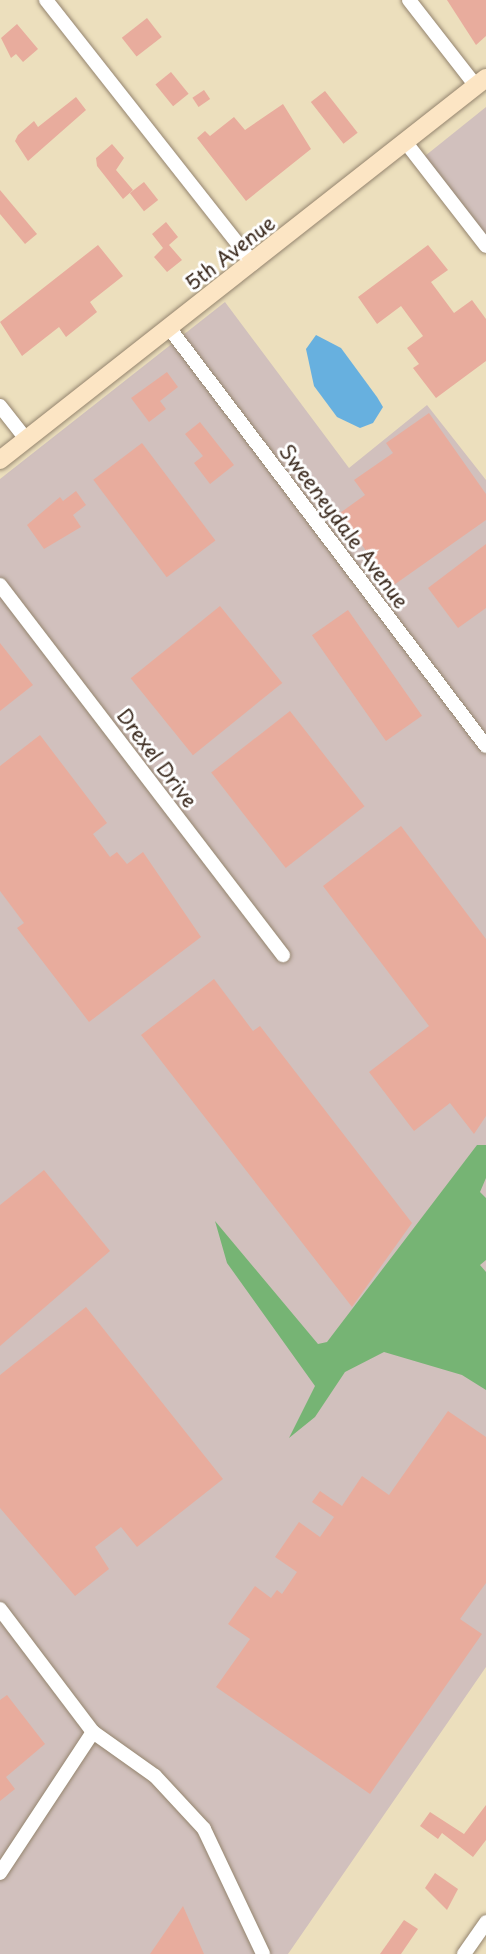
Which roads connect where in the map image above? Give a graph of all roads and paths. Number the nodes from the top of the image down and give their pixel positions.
1 (46, 0) edge
2 (409, 0) edge
3 (481, 82) edge
4 (407, 144) junction
5 (486, 246) edge
6 (253, 264) junction
7 (170, 329) junction
8 (0, 406) edge
9 (26, 439) junction
10 (0, 460) edge
11 (0, 585) edge
12 (486, 746) edge
13 (283, 955) dead end
14 (0, 1609) edge
15 (93, 1732) junction
16 (0, 1873) edge
17 (486, 1922) edge
18 (263, 1954) edge
19 (464, 1954) edge

1 - 6 street
2 - 3 street
3 - 4 main road, 5th Avenue
4 - 5 street
4 - 6 main road, 5th Avenue
6 - 7 main road, 5th Avenue
7 - 9 main road, 5th Avenue
7 - 12 street, Sweeneydale Avenue
8 - 9 street
9 - 10 main road, 5th Avenue
11 - 13 street, Drexel Drive
14 - 15 street
15 - 16 street
15 - 18 street
17 - 19 street

